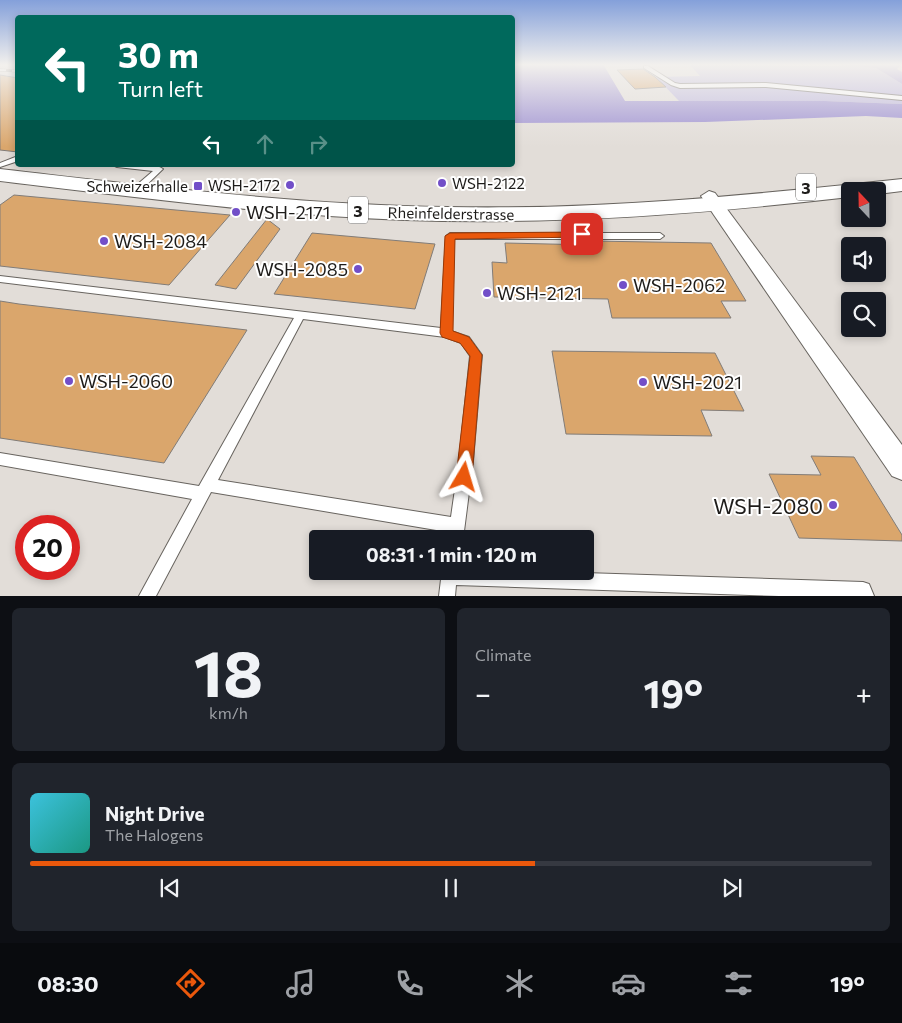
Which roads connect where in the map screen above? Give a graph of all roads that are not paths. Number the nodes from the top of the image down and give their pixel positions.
1 (837, 92) edge
2 (902, 98) edge
3 (5, 166) edge
4 (138, 167) edge
5 (902, 177) edge
6 (140, 186) junction
7 (902, 186) edge
8 (713, 200) junction
9 (660, 236) dead end
10 (0, 279) edge
11 (300, 316) junction
12 (446, 333) junction
13 (0, 459) edge
14 (902, 467) edge
15 (206, 489) junction
16 (444, 530) edge
17 (456, 530) edge
18 (448, 580) edge
19 (594, 580) edge
20 (147, 596) edge
21 (447, 596) edge
22 (866, 596) edge

1 - 2 lane
3 - 6 main road, Rheinfelderstrasse / 3
4 - 6 lane
5 - 8 main road, Rheinfelderstrasse / 3
6 - 8 main road, Rheinfelderstrasse / 3
7 - 8 main road, Rheinfelderstrasse / 3
8 - 14 street
9 - 12 lane
10 - 11 lane
11 - 12 lane
11 - 15 lane
12 - 17 lane
13 - 15 lane
15 - 16 lane
15 - 20 lane
18 - 21 lane
19 - 22 lane

